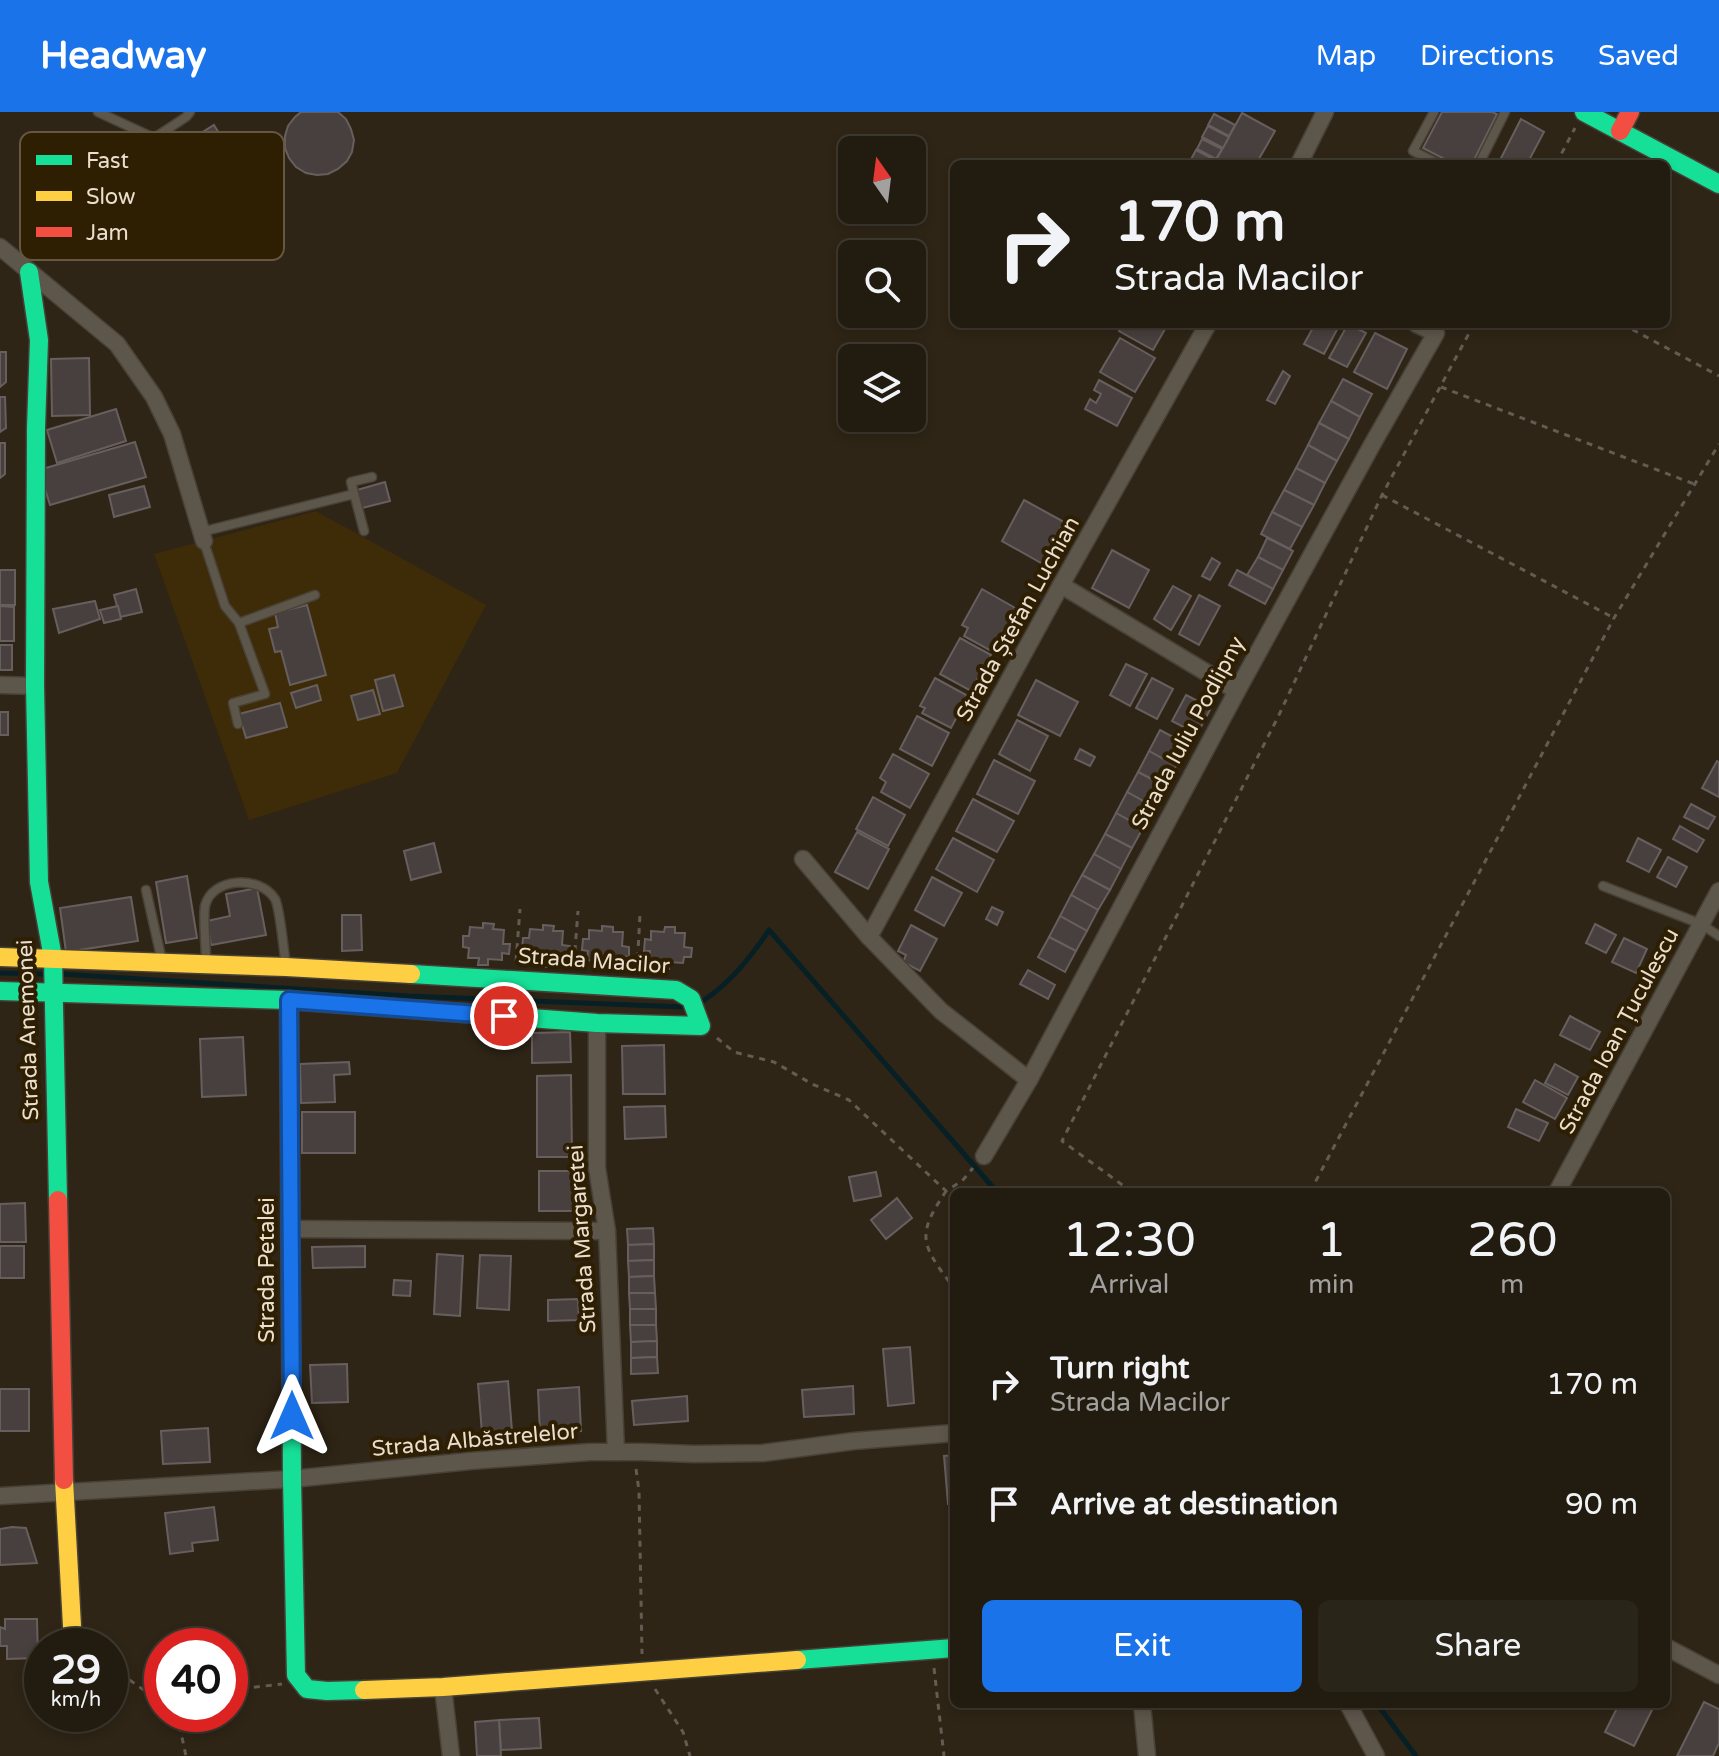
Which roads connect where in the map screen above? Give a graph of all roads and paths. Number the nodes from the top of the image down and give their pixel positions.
1 (98, 112) edge
2 (190, 112) edge
3 (1325, 112) edge
4 (1434, 112) edge
5 (1505, 112) edge
6 (1630, 112) edge
7 (1580, 118) edge
8 (1620, 131) junction
9 (141, 132) edge
10 (163, 132) edge
11 (1301, 160) edge
12 (1431, 160) edge
13 (1481, 160) edge
14 (1558, 160) edge
15 (1719, 184) edge
16 (0, 247) edge
17 (29, 272) junction
18 (1206, 328) edge
19 (1472, 328) edge
20 (1629, 328) edge
21 (1439, 329) edge
22 (1719, 376) edge
23 (1441, 387) junction
24 (1719, 444) edge
25 (372, 477) dead end
26 (1694, 484) junction
27 (354, 494) junction
28 (1382, 495) junction
29 (364, 531) dead end
30 (202, 536) junction
31 (1061, 585) junction
32 (315, 595) dead end
33 (1614, 618) junction
34 (239, 623) junction
35 (0, 685) edge
36 (35, 686) junction
37 (1237, 691) junction
38 (238, 724) dead end
39 (803, 859) dead end
40 (1603, 886) dead end
41 (146, 890) dead end
42 (1719, 891) edge
43 (520, 909) dead end
44 (578, 911) dead end
45 (640, 914) dead end
46 (1701, 924) junction
47 (1719, 936) edge
48 (869, 937) junction
49 (0, 957) edge
50 (53, 961) junction
51 (162, 961) junction
52 (206, 964) junction
53 (286, 967) junction
54 (514, 980) junction
55 (573, 984) junction
56 (635, 987) junction
57 (53, 988) junction
58 (0, 991) edge
59 (289, 1000) junction
60 (597, 1023) junction
61 (701, 1026) junction
62 (1029, 1080) junction
63 (984, 1156) joint
64 (950, 1188) edge
65 (951, 1188) edge
66 (1127, 1188) edge
67 (1312, 1188) edge
68 (1559, 1188) edge
69 (946, 1191) junction
70 (290, 1229) junction
71 (607, 1231) junction
72 (950, 1283) edge
73 (950, 1433) edge
74 (624, 1452) junction
75 (292, 1479) junction
76 (64, 1493) junction
77 (0, 1496) edge
78 (72, 1628) edge
79 (950, 1648) edge
80 (932, 1649) junction
81 (1670, 1649) edge
82 (642, 1671) junction
83 (1719, 1675) edge
84 (301, 1683) junction
85 (443, 1687) junction
86 (248, 1688) edge
87 (1142, 1708) edge
88 (1350, 1708) edge
89 (181, 1732) edge
90 (186, 1756) edge
91 (451, 1756) edge
92 (690, 1756) edge
93 (944, 1756) edge
94 (1147, 1756) edge
95 (1376, 1756) edge

1 - 9 lane
2 - 10 lane
3 - 11 street
4 - 12 lane
5 - 13 lane
6 - 8 street
7 - 8 street
7 - 14 path
8 - 15 street
16 - 17 street
17 - 30 street
17 - 36 street, Strada Anemonei
18 - 31 street, Strada Ștefan Luchian
19 - 23 path
20 - 22 path
21 - 37 street, Strada Iuliu Podlipny
23 - 26 path
23 - 28 path
24 - 26 path
25 - 27 lane
26 - 33 path
27 - 29 lane
27 - 30 lane
28 - 33 path
28 - 66 path
30 - 34 lane
31 - 37 street
31 - 48 street, Strada Ștefan Luchian
32 - 34 lane
33 - 67 path
34 - 38 lane
35 - 36 street
36 - 50 street, Strada Anemonei
37 - 62 street, Strada Iuliu Podlipny
39 - 48 street
40 - 46 lane
41 - 51 lane
42 - 46 street, Strada Ioan Țuculescu
43 - 54 path
44 - 55 path
45 - 56 path
46 - 47 lane
46 - 68 street, Strada Ioan Țuculescu
48 - 62 street
49 - 50 street, Strada Macilor
50 - 51 street, Strada Macilor
50 - 57 street, Strada Anemonei
51 - 52 street, Strada Macilor
52 - 53 street, Strada Macilor
52 - 53 lane
53 - 54 street, Strada Macilor
54 - 55 street, Strada Macilor
55 - 56 street, Strada Macilor
56 - 61 street, Strada Macilor
57 - 58 street
57 - 59 street
57 - 76 street, Strada Anemonei
59 - 60 street
59 - 70 street, Strada Petalei
60 - 61 street
60 - 71 street, Strada Margaretei
61 - 69 path
62 - 63 street, Strada Iuliu Podlipny
63 - 65 path
64 - 69 path
69 - 72 path
70 - 71 street
70 - 75 street, Strada Petalei
71 - 74 street, Strada Margaretei
73 - 74 street, Strada Albăstrelelor
74 - 75 street, Strada Albăstrelelor
74 - 82 path
75 - 76 street, Strada Albăstrelelor
75 - 84 street, Strada Petalei
76 - 77 street, Strada Albăstrelelor
76 - 78 street, Strada Anemonei
79 - 80 street
80 - 82 street
80 - 93 path
81 - 83 street
82 - 85 street
82 - 92 path
84 - 85 street
84 - 86 path
85 - 91 street
87 - 94 street
88 - 95 street
89 - 90 path

